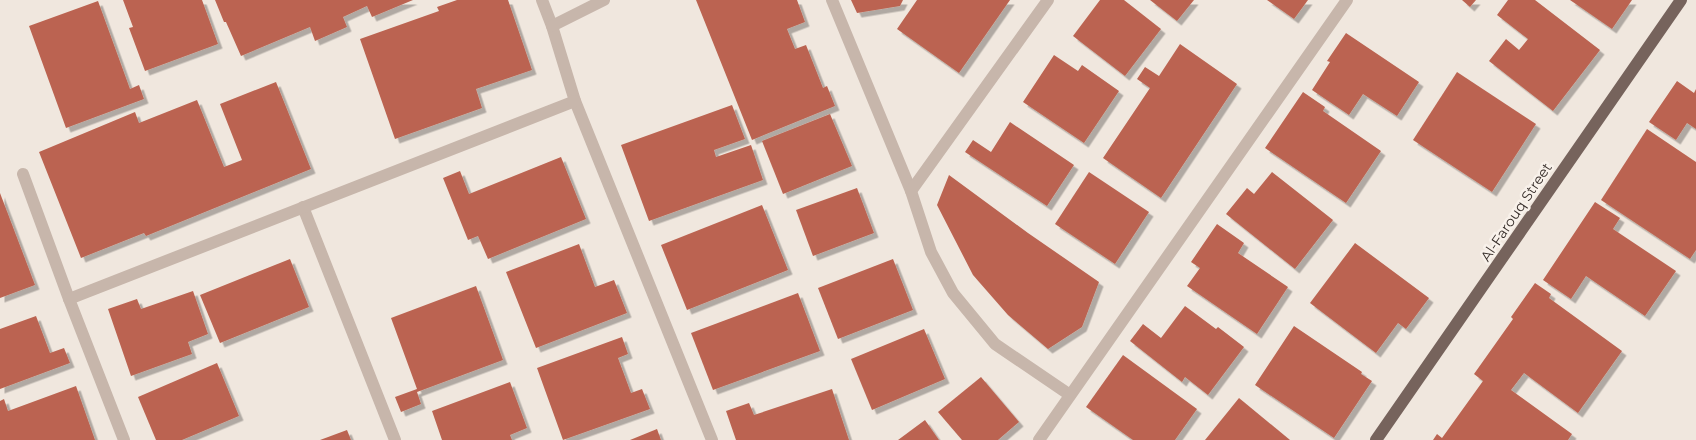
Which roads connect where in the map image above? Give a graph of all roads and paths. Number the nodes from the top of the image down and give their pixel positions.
1 (542, 0) edge
2 (604, 0) edge
3 (832, 0) edge
4 (1048, 0) edge
5 (1347, 0) edge
6 (1681, 0) edge
7 (552, 26) junction
8 (575, 101) junction
9 (23, 174) dead end
10 (911, 191) junction
11 (303, 208) junction
12 (69, 299) junction
13 (1070, 395) junction
14 (124, 440) edge
15 (395, 440) edge
16 (712, 440) edge
17 (1039, 440) edge
18 (1376, 440) edge

1 - 7 street
2 - 7 street
3 - 10 street
4 - 10 street
5 - 13 street
6 - 18 main road, Al-Farouq Street
7 - 8 street
8 - 11 street
8 - 16 street
9 - 12 street
10 - 13 street
11 - 12 street
11 - 15 street
12 - 14 street
13 - 17 street

